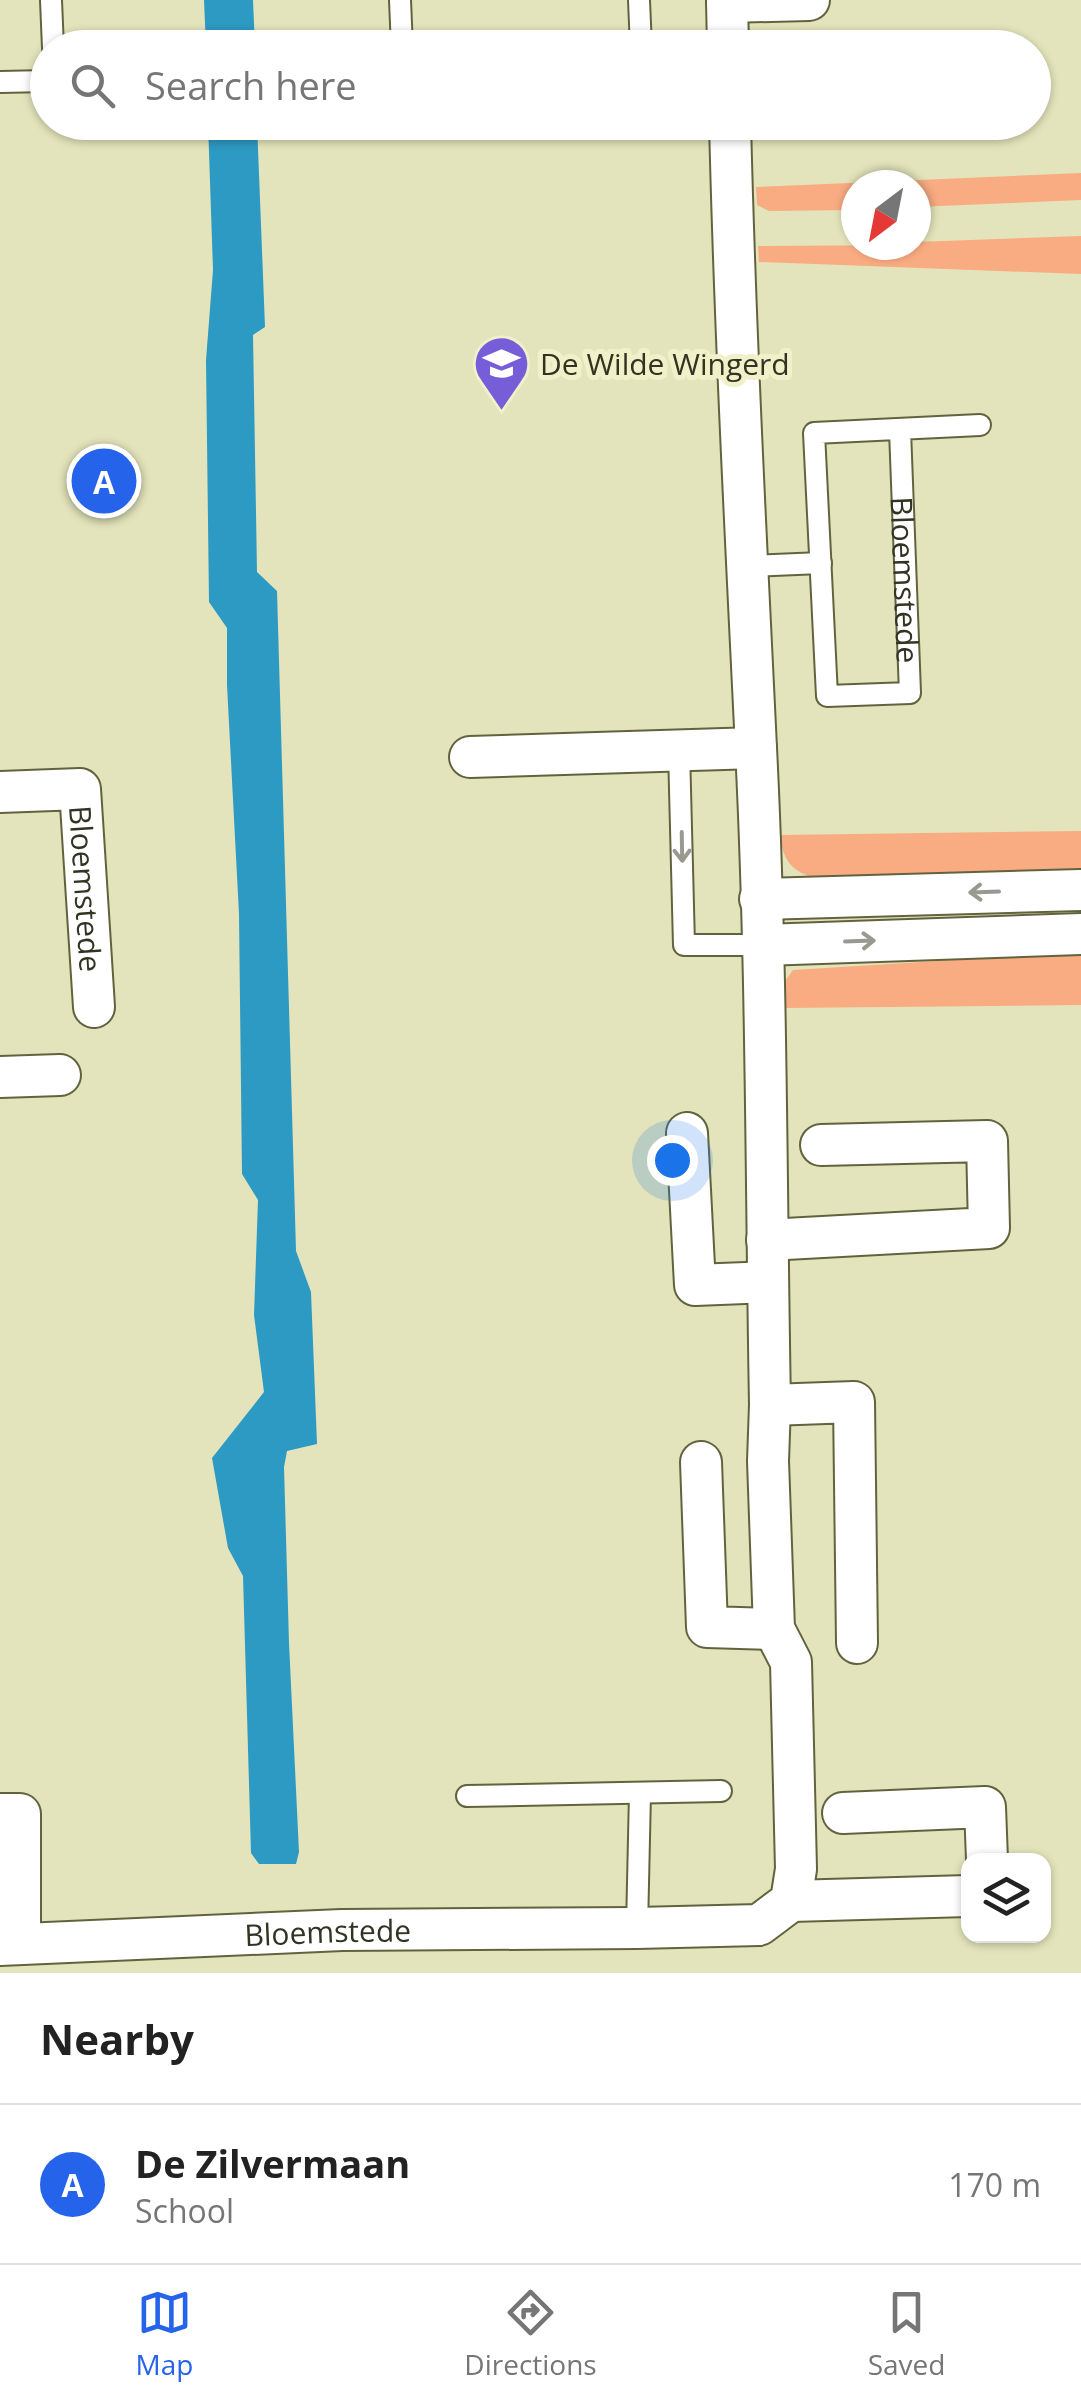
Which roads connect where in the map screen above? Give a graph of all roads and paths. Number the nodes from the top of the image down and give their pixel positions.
1 (51, 0) edge
2 (400, 0) edge
3 (639, 0) edge
4 (809, 0) edge
5 (727, 1) edge
6 (52, 30) edge
7 (401, 30) edge
8 (640, 30) edge
9 (728, 30) edge
10 (30, 81) edge
11 (0, 82) edge
12 (730, 140) edge
13 (980, 424) dead end
14 (900, 430) junction
15 (821, 562) junction
16 (747, 566) junction
17 (756, 748) junction
18 (679, 750) junction
19 (470, 757) dead end
20 (0, 792) edge
21 (1081, 890) edge
22 (760, 898) junction
23 (1081, 934) edge
24 (763, 945) junction
25 (94, 1007) dead end
26 (60, 1075) dead end
27 (0, 1077) edge
28 (686, 1133) dead end
29 (821, 1145) dead end
30 (767, 1240) junction
31 (768, 1282) junction
32 (770, 1405) junction
33 (700, 1462) dead end
34 (774, 1629) junction
35 (857, 1643) dead end
36 (721, 1791) dead end
37 (640, 1793) junction
38 (467, 1796) dead end
39 (843, 1813) dead end
40 (0, 1814) edge
41 (986, 1853) edge
42 (961, 1896) edge
43 (791, 1901) junction
44 (637, 1928) junction
45 (10, 1945) edge

1 - 6 lane
2 - 7 lane
3 - 8 lane
4 - 5 street
5 - 9 street
10 - 11 lane
12 - 16 street
13 - 14 lane, Bloemstede
14 - 15 lane, Bloemstede
14 - 15 lane, Bloemstede
15 - 16 lane
16 - 17 street
17 - 18 street
17 - 22 street
18 - 19 street
18 -> 24 lane
20 - 25 street, Bloemstede
21 -> 22 street
22 - 24 street
24 -> 23 street
24 - 30 street
26 - 27 street
28 - 31 street
29 - 30 street
30 - 31 street
31 - 32 street
32 - 34 street
32 - 35 street
33 - 34 street
34 - 43 street
36 - 37 lane
37 - 38 lane
37 - 44 lane
39 - 41 street
40 - 45 street, Bloemstede
42 - 43 street, Bloemstede
43 - 44 street, Bloemstede
44 - 45 street, Bloemstede

